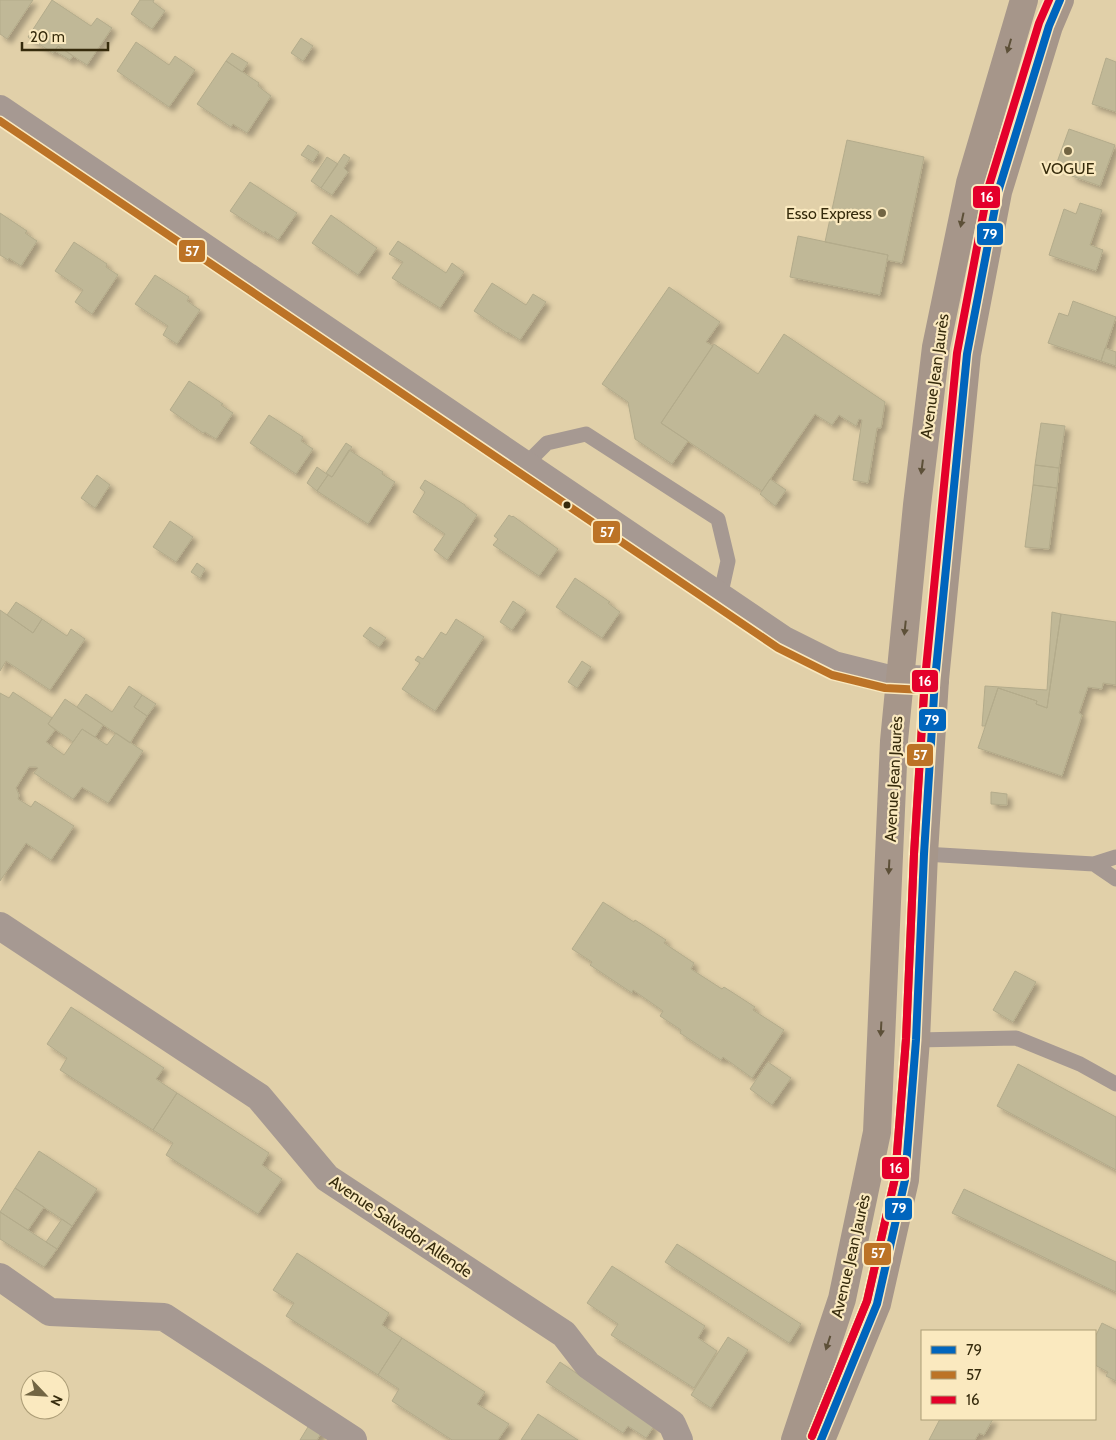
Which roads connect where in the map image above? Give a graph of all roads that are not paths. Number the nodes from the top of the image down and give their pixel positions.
1 (1024, 0) edge
2 (1060, 0) edge
3 (0, 109) edge
4 (525, 465) junction
5 (720, 596) junction
6 (900, 678) junction
7 (936, 680) junction
8 (924, 854) junction
9 (1116, 857) edge
10 (1094, 864) junction
11 (1116, 879) edge
12 (0, 926) edge
13 (916, 1040) junction
14 (1116, 1084) edge
15 (0, 1277) edge
16 (353, 1440) edge
17 (679, 1440) edge
18 (795, 1440) edge
19 (821, 1440) edge

1 -> 6 main road, Avenue Jean Jaurès
2 - 7 main road, Avenue Jean Jaurès
3 - 4 street
4 - 5 street
4 - 5 lane
5 - 6 street
6 - 7 street
6 -> 18 main road, Avenue Jean Jaurès
7 - 8 main road, Avenue Jean Jaurès
8 - 10 lane
8 - 13 main road, Avenue Jean Jaurès
9 - 10 lane
10 - 11 lane
12 - 17 street, Avenue Salvador Allende
13 - 14 lane
13 - 19 main road, Avenue Jean Jaurès
15 - 16 street

